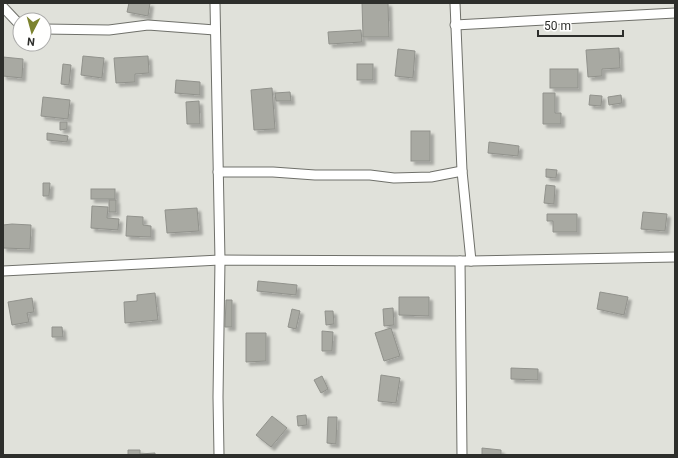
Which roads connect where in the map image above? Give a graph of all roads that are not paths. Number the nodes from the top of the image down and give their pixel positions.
1 (215, 3) edge
2 (455, 3) edge
3 (3, 7) edge
4 (675, 13) edge
5 (12, 17) edge
6 (455, 25) junction
7 (52, 29) edge
8 (215, 30) junction
9 (462, 171) junction
10 (218, 172) junction
11 (675, 257) edge
12 (220, 260) junction
13 (460, 262) junction
14 (471, 262) junction
15 (3, 272) edge
16 (219, 455) edge
17 (462, 455) edge

1 - 8 street
2 - 6 street
3 - 5 street
4 - 6 street
6 - 9 street
7 - 8 street
8 - 10 street
9 - 10 street
9 - 14 street
10 - 12 street
11 - 14 street
12 - 13 street
12 - 15 street
12 - 16 street
13 - 14 street
13 - 17 street

